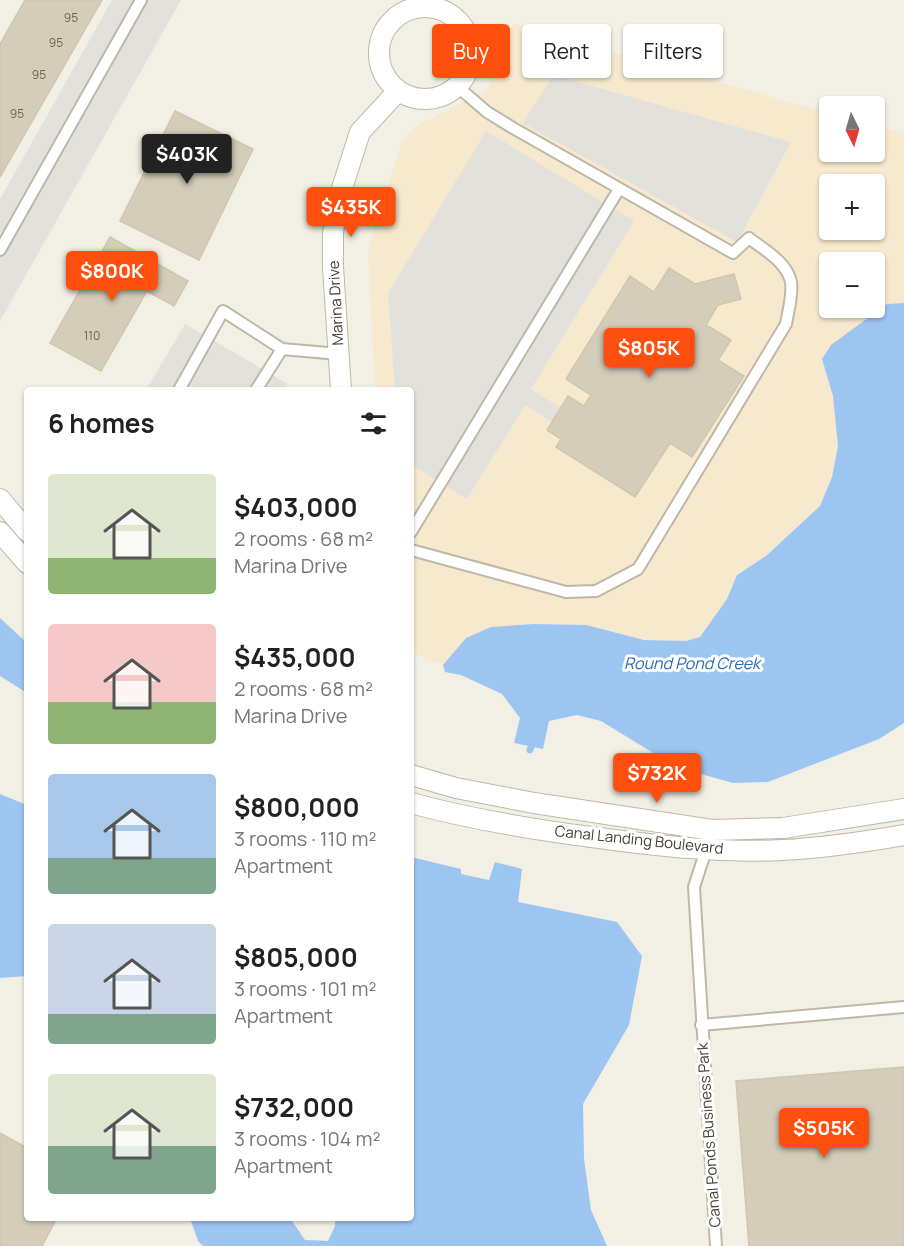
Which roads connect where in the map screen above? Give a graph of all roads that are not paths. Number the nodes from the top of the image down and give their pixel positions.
1 (141, 0) edge
2 (458, 87) junction
3 (398, 91) junction
4 (619, 189) junction
5 (0, 250) edge
6 (282, 349) junction
7 (339, 354) junction
8 (181, 387) edge
9 (258, 387) edge
10 (341, 387) edge
11 (0, 499) edge
12 (24, 527) edge
13 (414, 527) edge
14 (0, 532) edge
15 (414, 551) edge
16 (24, 560) edge
17 (414, 776) edge
18 (414, 804) edge
19 (904, 809) edge
20 (712, 830) junction
21 (904, 835) edge
22 (706, 850) junction
23 (904, 1007) edge
24 (701, 1025) junction
25 (716, 1246) edge

1 - 5 lane
2 - 3 street
2 - 3 street
2 - 4 lane
3 - 7 street, Marina Drive
4 - 13 lane
4 - 15 lane
6 - 7 lane
6 - 8 lane
6 - 9 lane
7 - 10 street, Marina Drive
11 - 12 street
14 - 16 street
17 - 20 street, Canal Landing Boulevard
18 - 22 street, Canal Landing Boulevard
19 - 20 street, Canal Landing Boulevard
20 - 22 lane, Canal Ponds Business Park
21 - 22 street, Canal Landing Boulevard
22 - 24 lane, Canal Ponds Business Park
23 - 24 lane, Canal Ponds Business Park
24 - 25 lane, Canal Ponds Business Park

